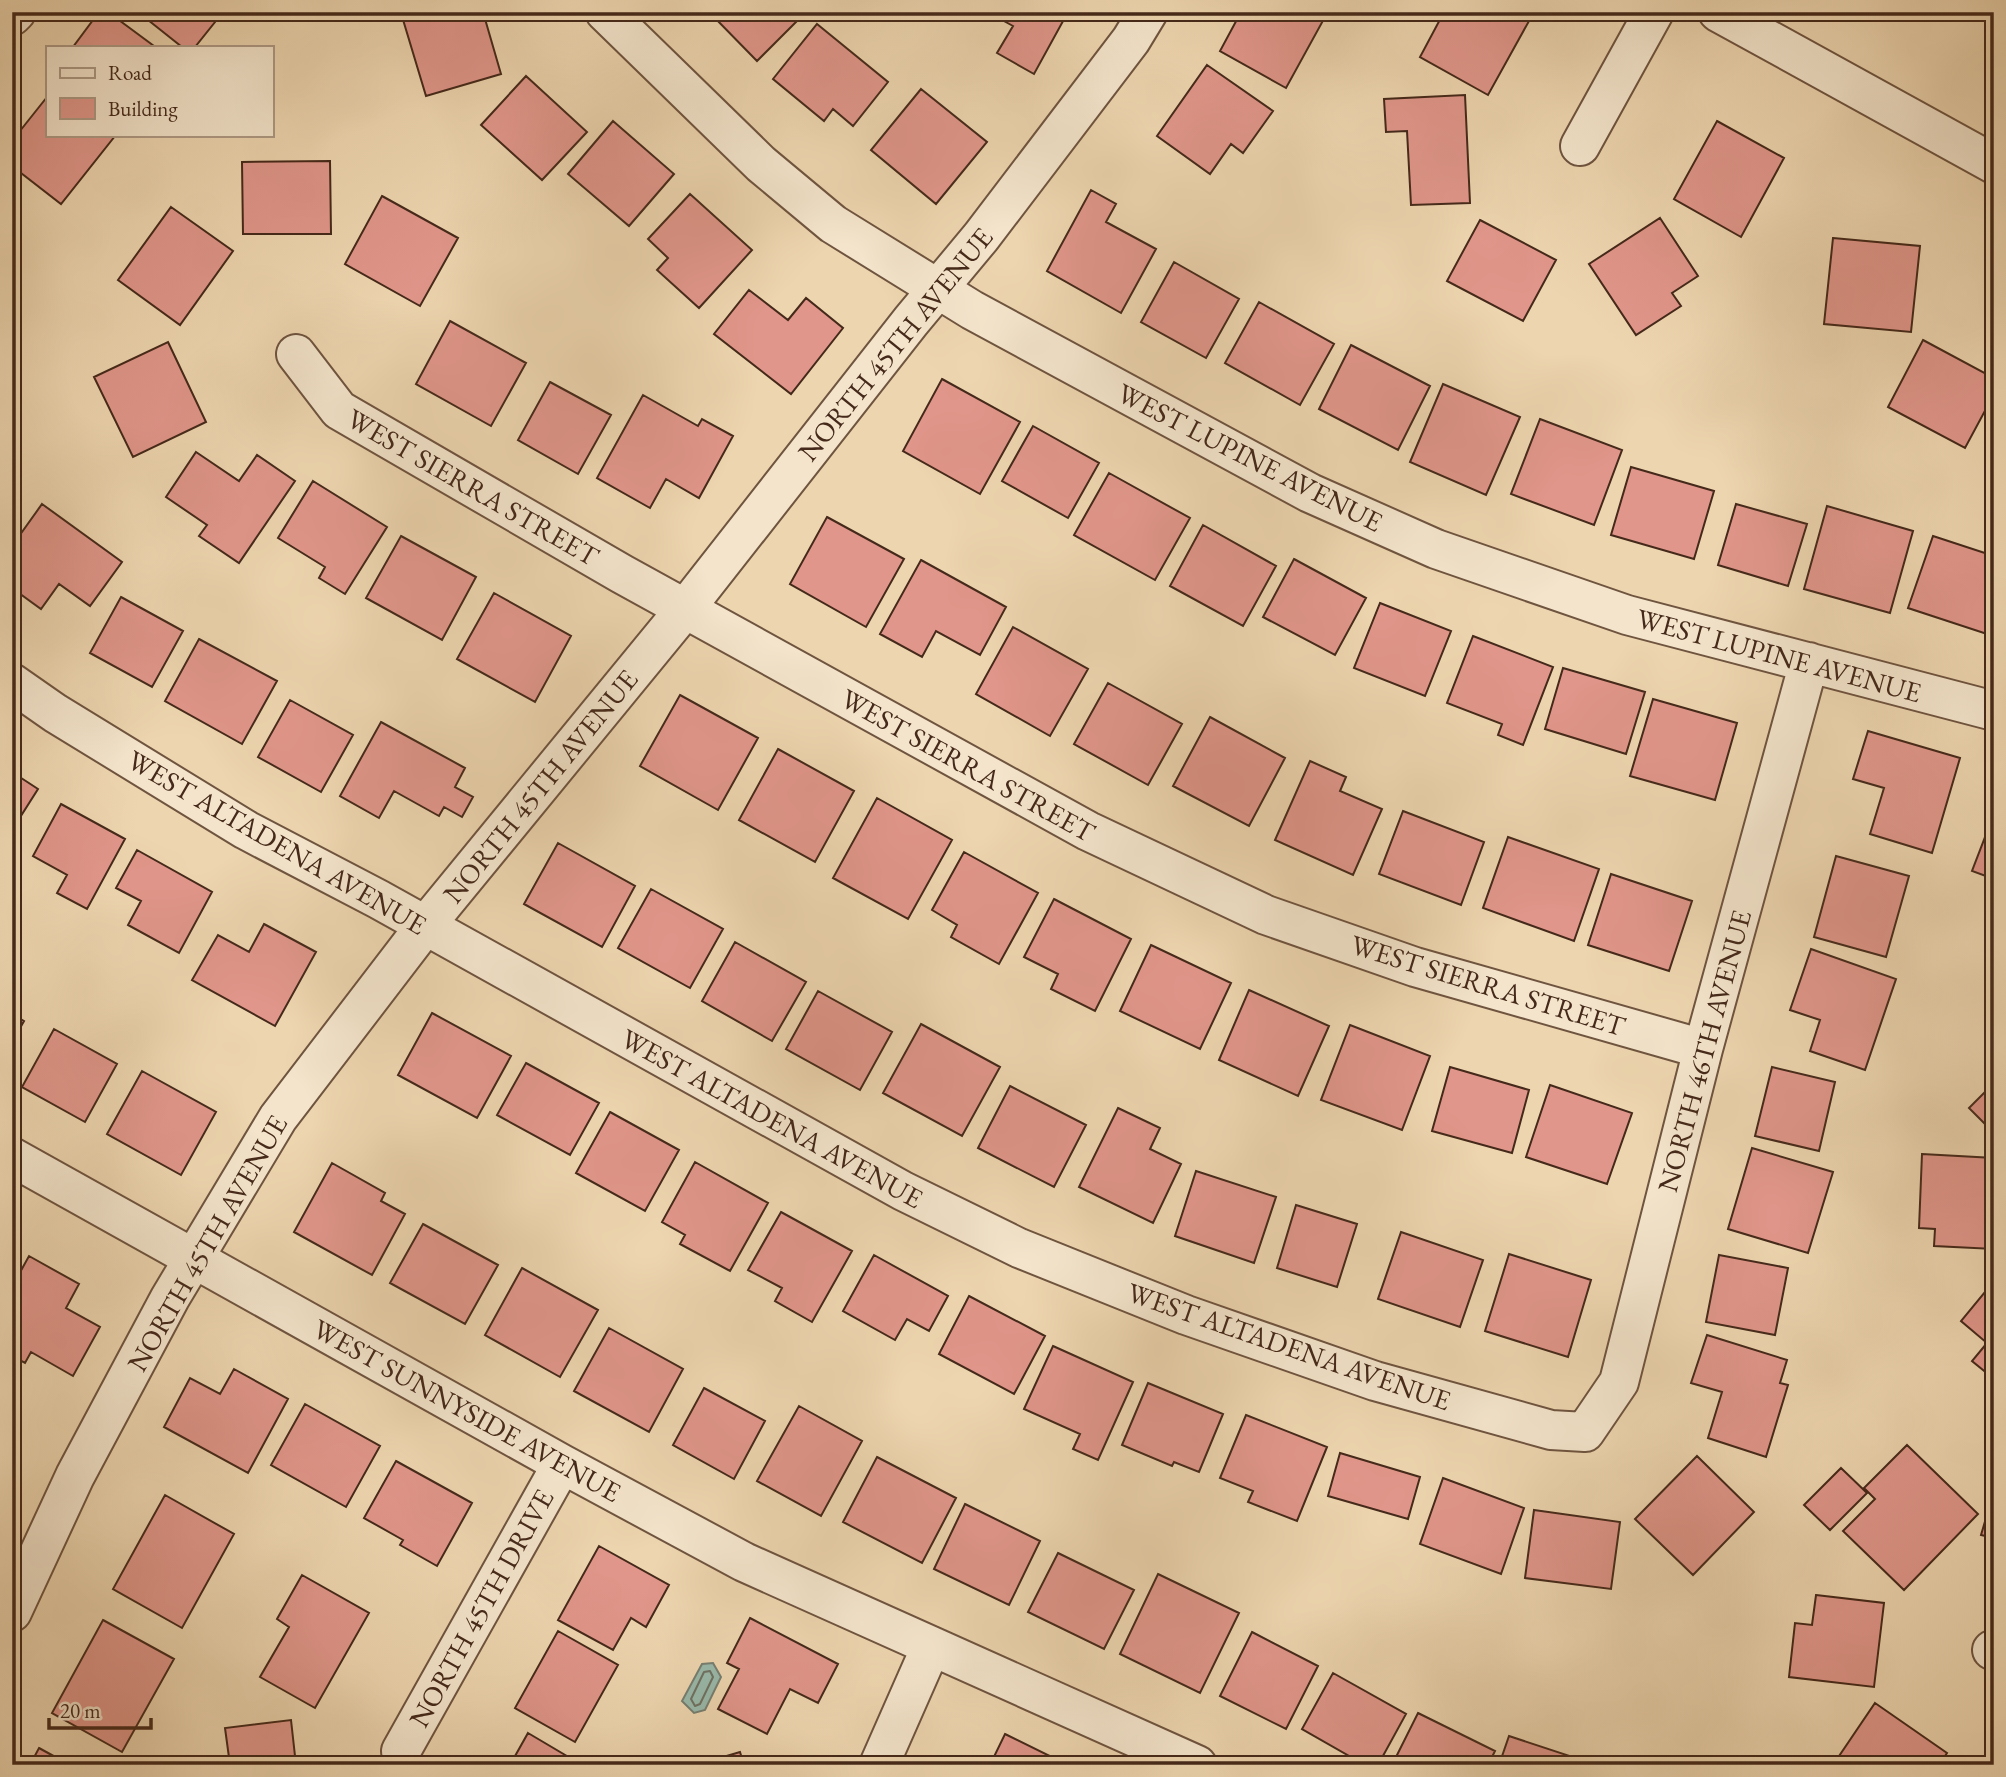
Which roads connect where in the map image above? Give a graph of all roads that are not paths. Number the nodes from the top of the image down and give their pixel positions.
1 (605, 12) edge
2 (1148, 12) edge
3 (1654, 12) edge
4 (1718, 12) edge
5 (1580, 146) dead end
6 (1994, 164) edge
7 (938, 289) junction
8 (296, 354) dead end
9 (685, 609) junction
10 (1809, 662) junction
11 (12, 682) edge
12 (1994, 711) edge
13 (425, 926) junction
14 (1703, 1049) junction
15 (12, 1157) edge
16 (194, 1257) junction
17 (1585, 1432) joint
18 (562, 1464) junction
19 (13, 1610) edge
20 (931, 1647) junction
21 (401, 1751) dead end
22 (880, 1765) edge
23 (1197, 1765) edge

1 - 7 street, WEST LUPINE AVENUE
2 - 7 street, NORTH 45TH AVENUE
3 - 5 street
4 - 6 street
7 - 9 street, NORTH 45TH AVENUE
7 - 10 street, WEST LUPINE AVENUE
8 - 9 street, WEST SIERRA STREET
9 - 13 street, NORTH 45TH AVENUE
9 - 14 street, WEST SIERRA STREET
10 - 12 street, WEST LUPINE AVENUE
10 - 14 street, NORTH 46TH AVENUE
11 - 13 street, WEST ALTADENA AVENUE
13 - 16 street, NORTH 45TH AVENUE
13 - 17 street, WEST ALTADENA AVENUE
14 - 17 street, NORTH 46TH AVENUE
15 - 16 street, WEST SUNNYSIDE AVENUE
16 - 18 street, WEST SUNNYSIDE AVENUE
16 - 19 street, NORTH 45TH AVENUE
18 - 20 street, WEST SUNNYSIDE AVENUE
18 - 21 street, NORTH 45TH DRIVE
20 - 22 street
20 - 23 street, WEST SUNNYSIDE AVENUE

